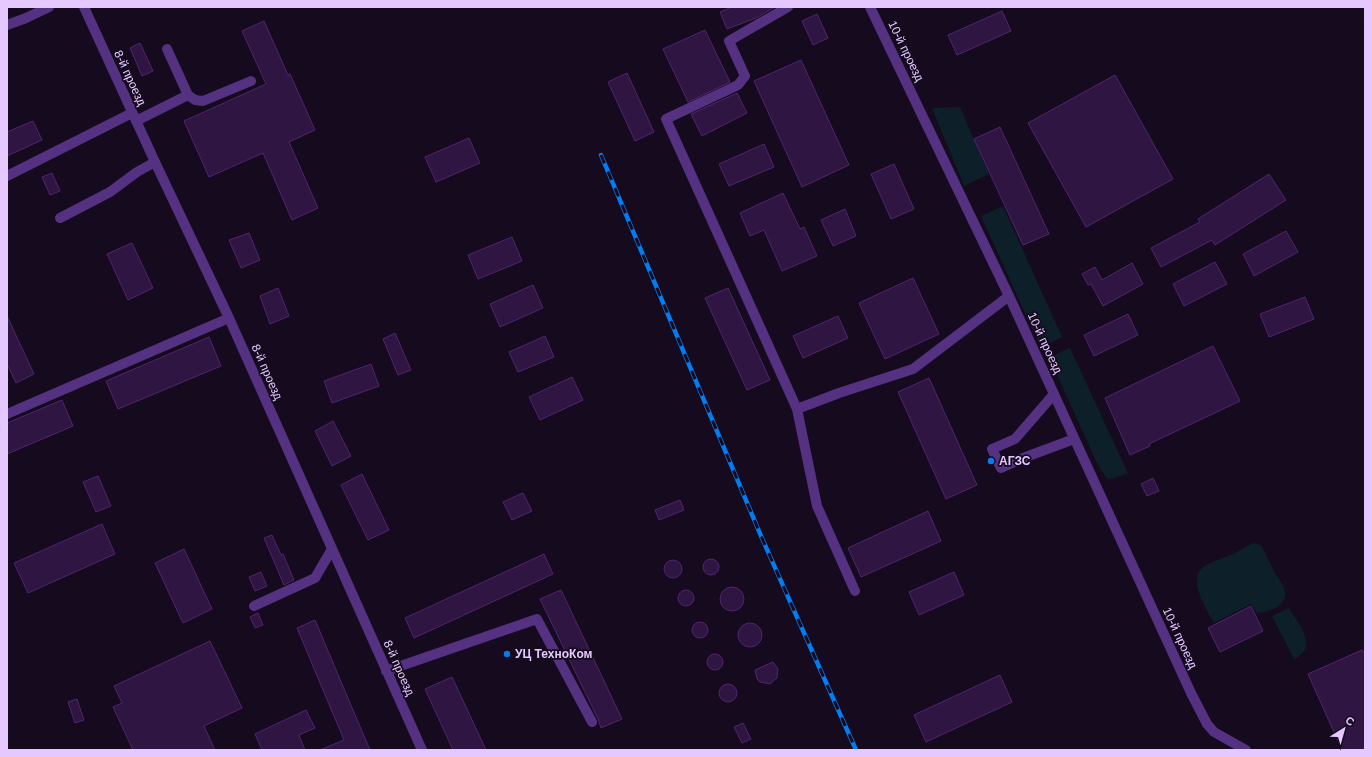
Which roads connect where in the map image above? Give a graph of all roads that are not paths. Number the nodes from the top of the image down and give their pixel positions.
1 (49, 7) edge
2 (84, 7) edge
3 (788, 7) edge
4 (870, 7) edge
5 (7, 25) edge
6 (167, 49) dead end
7 (251, 81) dead end
8 (188, 96) junction
9 (134, 117) junction
10 (155, 162) junction
11 (7, 176) edge
12 (60, 218) dead end
13 (1009, 296) junction
14 (229, 318) junction
15 (1054, 394) junction
16 (797, 409) junction
17 (7, 414) edge
18 (1074, 439) junction
19 (332, 549) junction
20 (855, 591) dead end
21 (254, 606) dead end
22 (386, 671) junction
23 (592, 722) dead end
24 (422, 750) edge
25 (1246, 750) edge

1 - 5 street
2 - 9 street, 8-й проезд
3 - 16 street
4 - 13 street, 10-й проезд
6 - 8 street
7 - 8 street
8 - 9 street
9 - 10 street, 8-й проезд
9 - 11 street
10 - 12 street
10 - 14 street, 8-й проезд
13 - 15 street, 10-й проезд
13 - 16 street
14 - 17 street
14 - 19 street, 8-й проезд
15 - 18 street, 10-й проезд
15 - 18 street
16 - 20 street
18 - 25 street, 10-й проезд
19 - 21 street
19 - 22 street, 8-й проезд
22 - 23 street
22 - 24 street, 8-й проезд

